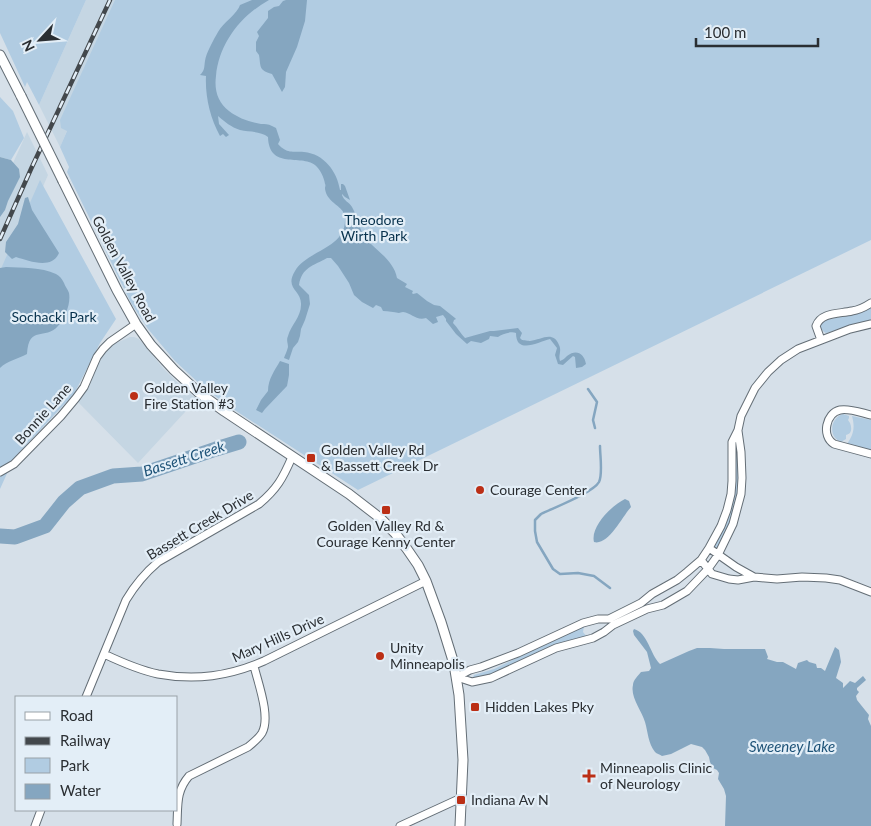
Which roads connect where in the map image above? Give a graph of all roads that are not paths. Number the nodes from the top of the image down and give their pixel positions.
1 (0, 55) edge
2 (871, 303) edge
3 (136, 324) junction
4 (871, 324) edge
5 (821, 340) junction
6 (871, 415) edge
7 (738, 430) junction
8 (871, 454) edge
9 (292, 457) junction
10 (0, 472) edge
11 (709, 548) junction
12 (718, 555) junction
13 (701, 560) junction
14 (708, 569) junction
15 (754, 577) junction
16 (426, 581) junction
17 (871, 592) edge
18 (104, 654) junction
19 (254, 666) junction
20 (457, 677) junction
21 (86, 696) edge
22 (178, 793) edge
23 (461, 798) junction
24 (41, 811) edge
25 (177, 811) edge
26 (176, 824) dead end
27 (35, 826) edge
28 (400, 826) edge
29 (460, 826) edge

1 - 3 street, Golden Valley Road, bridge
2 - 5 street
3 - 9 street, Golden Valley Road
3 - 10 street, Bonnie Lane
4 - 5 street
5 - 7 street
6 - 8 street
7 - 11 street
7 - 12 street
9 - 16 street, Golden Valley Road
9 - 18 street, Bassett Creek Drive
11 - 12 street
11 - 13 street
12 - 14 street
12 - 15 street
13 - 14 street
13 - 20 street
14 - 15 street
14 - 20 street
15 - 17 street
16 - 19 street, Mary Hills Drive
16 - 20 street, Golden Valley Road
18 - 19 street, Mary Hills Drive
18 - 21 street, Bassett Creek Drive
19 - 22 street
20 - 23 street, Golden Valley Road
23 - 28 street
23 - 29 street, Golden Valley Road
24 - 27 street
25 - 26 street

